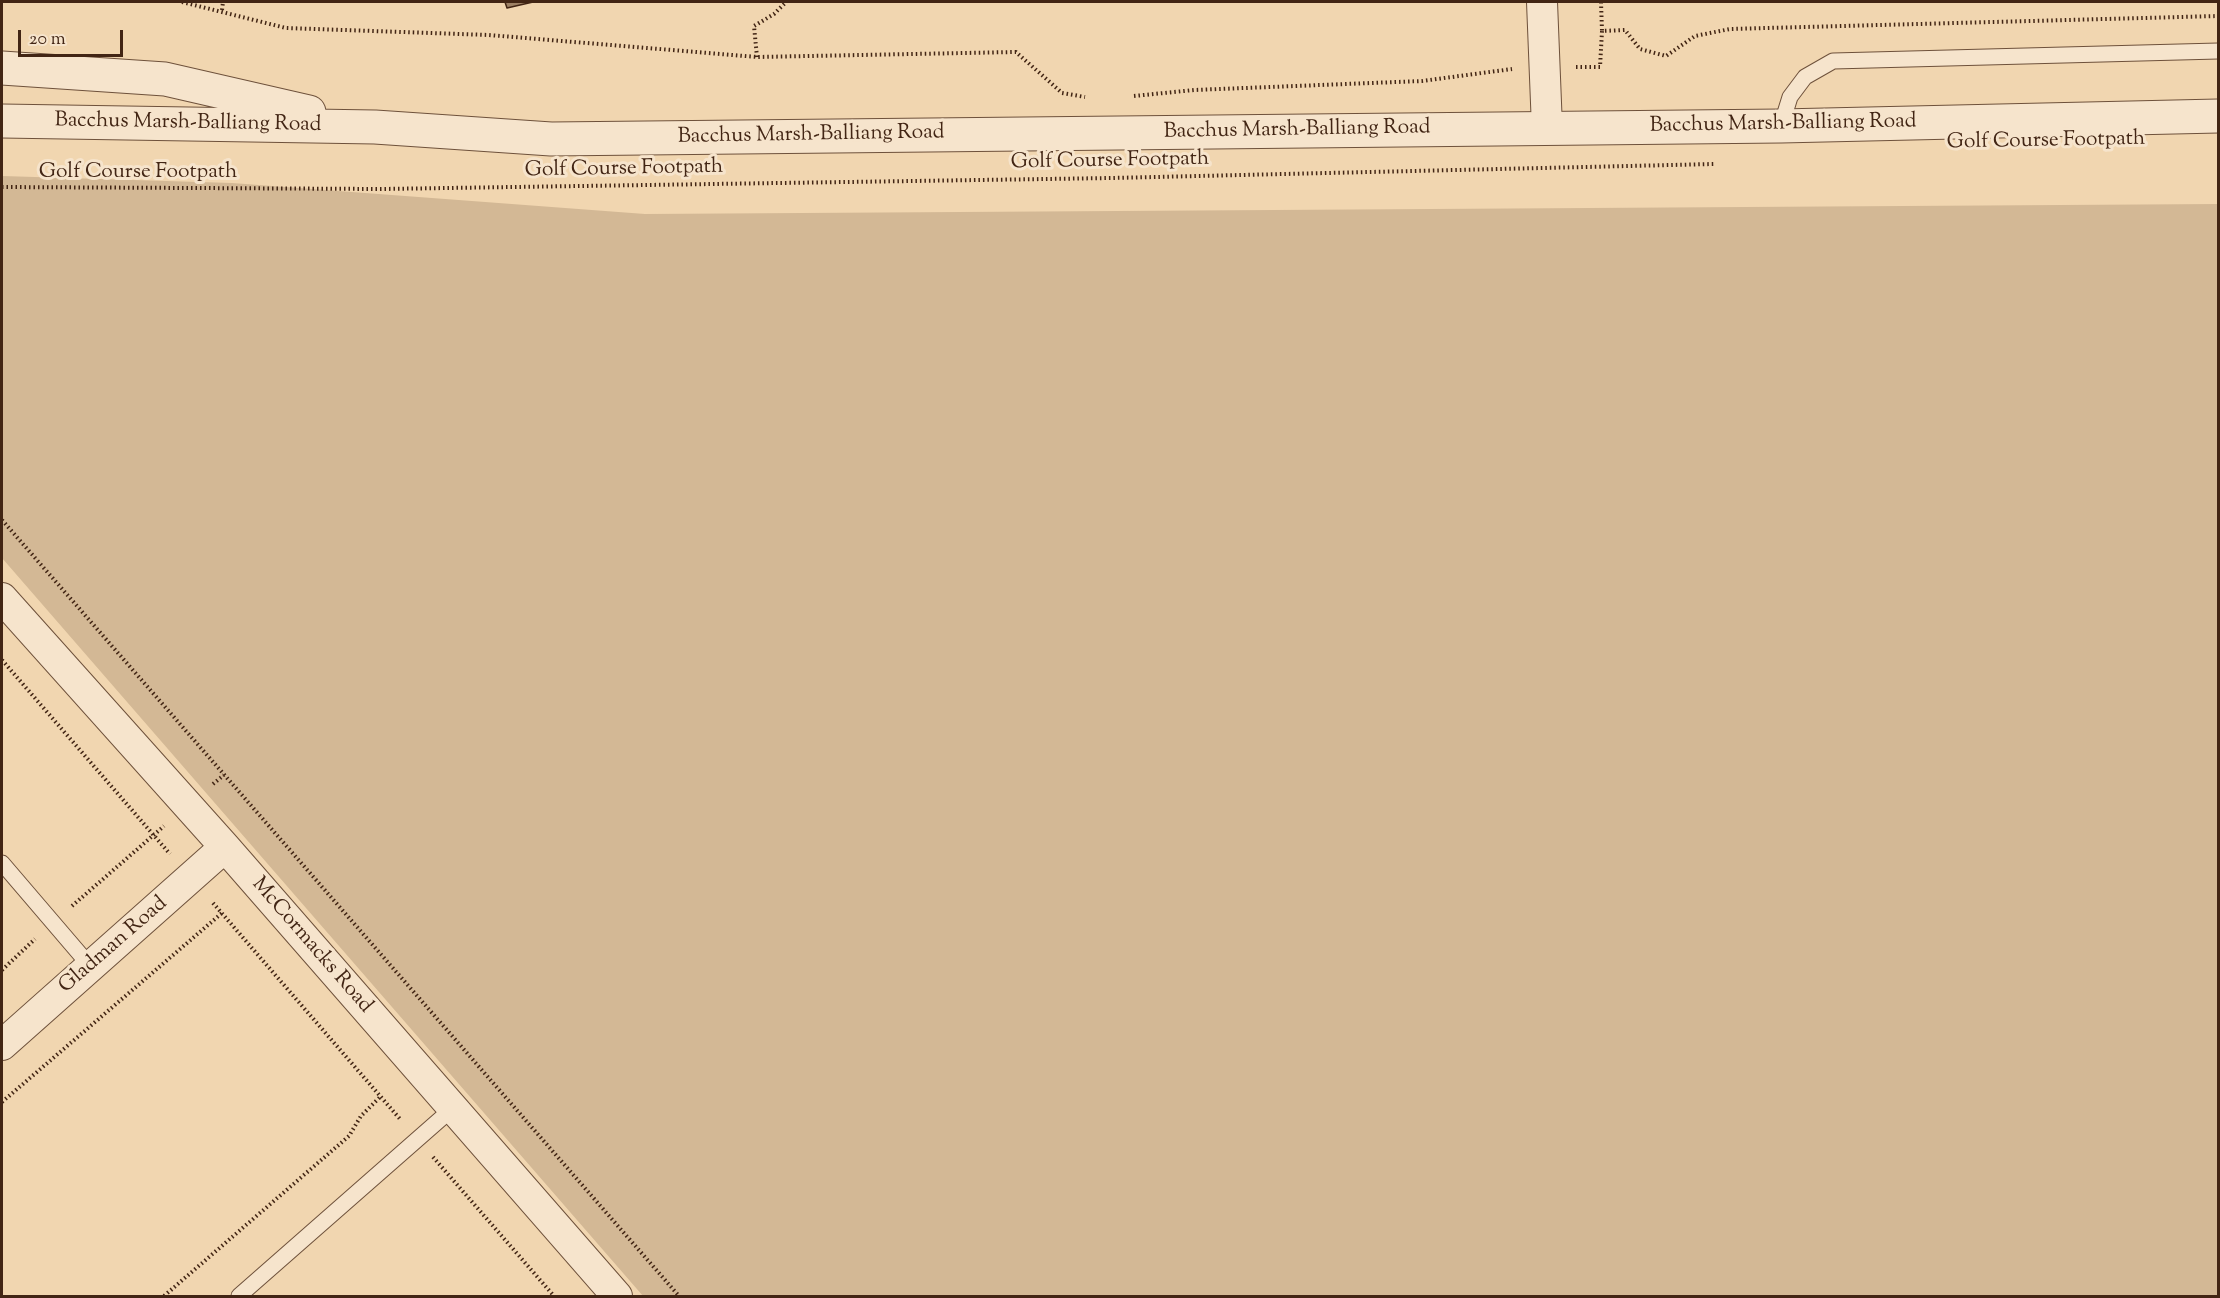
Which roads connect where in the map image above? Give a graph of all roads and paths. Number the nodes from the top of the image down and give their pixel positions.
1 (182, 2) edge
2 (223, 2) edge
3 (786, 2) edge
4 (1542, 2) edge
5 (1601, 2) edge
6 (222, 10) junction
7 (2218, 16) edge
8 (1602, 30) junction
9 (2218, 51) edge
10 (757, 57) junction
11 (2, 68) edge
12 (1545, 68) junction
13 (1129, 96) dead end
14 (1097, 99) dead end
15 (2218, 116) edge
16 (2, 121) edge
17 (1781, 126) junction
18 (375, 127) junction
19 (1548, 128) junction
20 (1719, 164) dead end
21 (2, 187) edge
22 (2, 520) edge
23 (2, 598) edge
24 (2, 660) edge
25 (224, 775) junction
26 (188, 806) junction
27 (154, 835) junction
28 (225, 847) junction
29 (2, 863) edge
30 (191, 878) junction
31 (222, 913) junction
32 (53, 922) junction
33 (91, 967) junction
34 (2, 970) edge
35 (2, 1045) edge
36 (380, 1096) junction
37 (2, 1102) edge
38 (453, 1108) junction
39 (418, 1140) junction
40 (164, 1296) edge
41 (239, 1296) edge
42 (554, 1296) edge
43 (617, 1296) edge
44 (679, 1296) edge

1 - 6 path
2 - 6 path
3 - 10 path
4 - 12 street
5 - 8 path
6 - 10 path
7 - 8 path
8 - 12 path
9 - 17 lane
10 - 14 path
11 - 18 street, Bacchus Marsh-Balliang Road
12 - 13 path
12 - 19 street
15 - 17 street, Bacchus Marsh-Balliang Road
16 - 18 street, Bacchus Marsh-Balliang Road
17 - 19 street, Bacchus Marsh-Balliang Road
18 - 19 street, Bacchus Marsh-Balliang Road
20 - 21 path, Golf Course Footpath
22 - 25 path
23 - 26 street, McCormacks Road
24 - 27 path
25 - 26 path
25 - 44 path
26 - 27 path
26 - 28 street, McCormacks Road
27 - 30 path
27 - 32 path
28 - 30 street, Gladman Road
28 - 38 street, McCormacks Road
29 - 32 lane
30 - 31 path
30 - 33 street, Gladman Road
31 - 36 path
31 - 37 path
32 - 33 lane
32 - 34 path
33 - 35 street, Gladman Road
36 - 39 path
36 - 40 path
38 - 39 lane
38 - 43 street, McCormacks Road
39 - 41 lane
39 - 42 path

